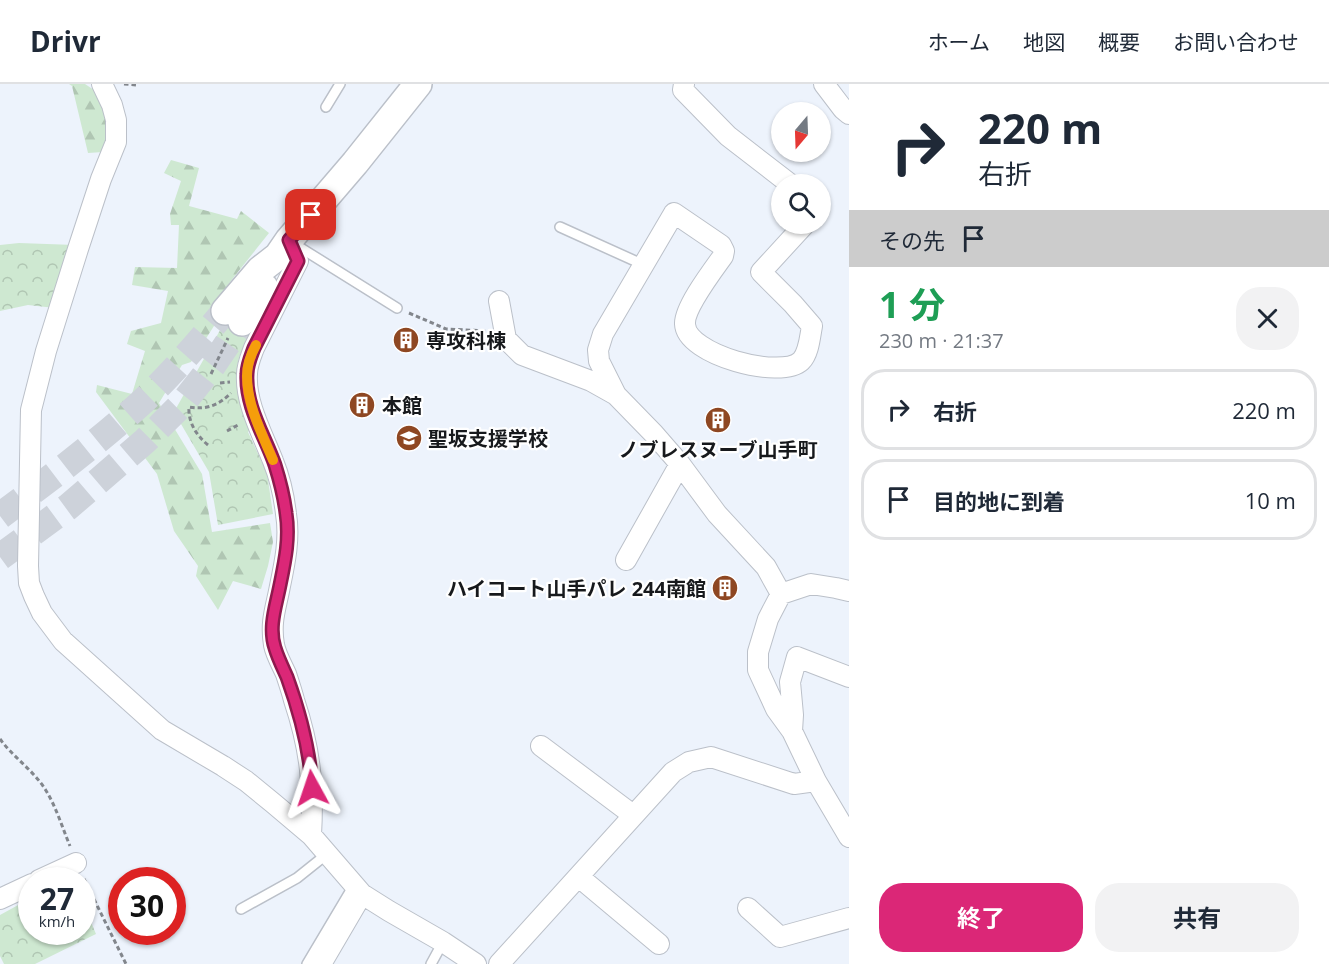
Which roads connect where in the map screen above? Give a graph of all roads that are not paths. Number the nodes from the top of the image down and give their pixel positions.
1 (102, 84) edge
2 (340, 84) edge
3 (418, 84) edge
4 (684, 84) edge
5 (824, 84) edge
6 (326, 107) dead end
7 (849, 114) edge
8 (777, 174) edge
9 (560, 227) dead end
10 (796, 234) edge
11 (284, 248) junction
12 (644, 265) junction
13 (499, 301) dead end
14 (397, 308) road end
15 (232, 324) tunnel mouth
16 (616, 395) junction
17 (680, 464) junction
18 (626, 560) dead end
19 (849, 591) edge
20 (781, 594) junction
21 (849, 677) edge
22 (792, 731) junction
23 (541, 746) dead end
24 (816, 781) junction
25 (633, 815) junction
26 (311, 835) junction
27 (849, 837) edge
28 (327, 854) junction
29 (76, 863) dead end
30 (67, 867) edge
31 (579, 876) junction
32 (358, 889) junction
33 (18, 891) edge
34 (0, 899) edge
35 (748, 908) dead end
36 (241, 909) dead end
37 (849, 918) edge
38 (443, 942) junction
39 (659, 944) dead end
40 (307, 964) edge
41 (321, 964) edge
42 (431, 964) edge
43 (476, 964) edge
44 (500, 964) edge

1 - 26 street
2 - 6 lane
3 - 11 street
4 - 8 street
5 - 7 street
9 - 12 lane
10 - 12 street
11 - 14 lane
11 - 15 street
11 - 26 street
12 - 16 street
13 - 16 street
16 - 17 street
17 - 18 street
17 - 20 street
19 - 20 street
20 - 22 street
21 - 22 street
22 - 24 street
23 - 25 street
24 - 25 street
24 - 27 street
25 - 31 street
26 - 28 street
28 - 32 street
28 - 36 lane
29 - 30 street
31 - 39 street
31 - 44 street
32 - 38 street
32 - 40 lane
32 - 41 street
33 - 34 street
35 - 37 street
38 - 42 lane
38 - 43 street

